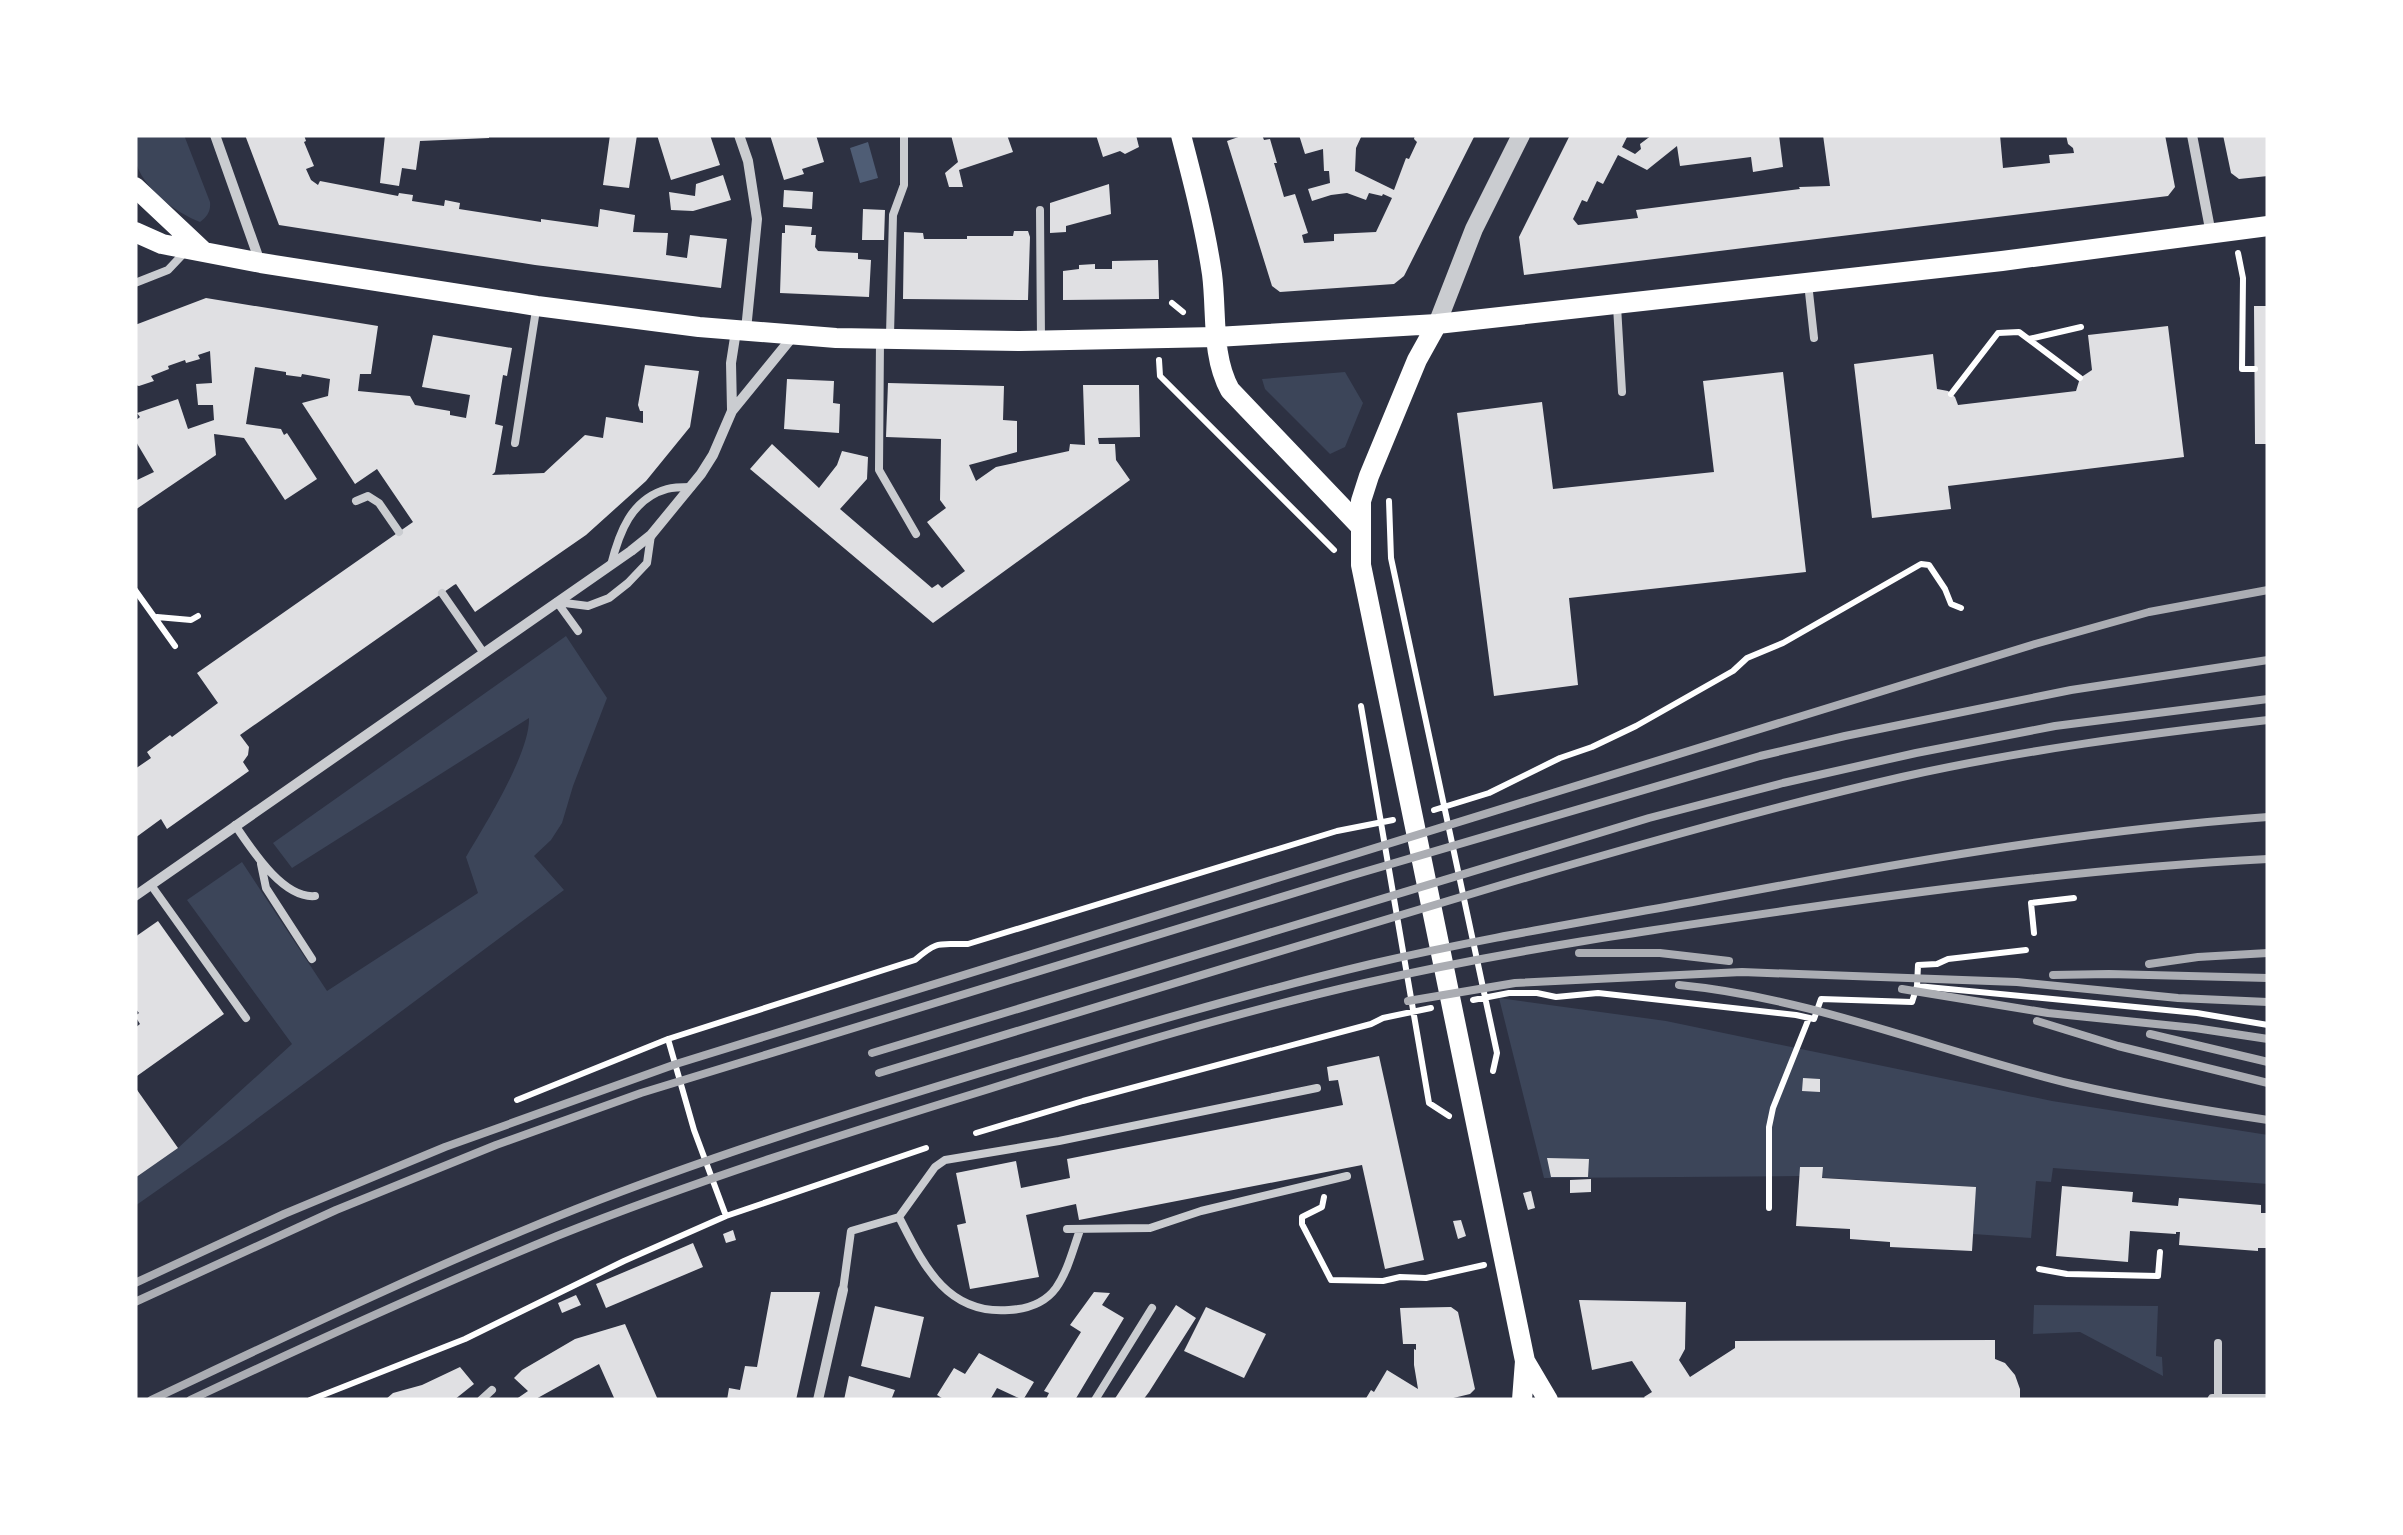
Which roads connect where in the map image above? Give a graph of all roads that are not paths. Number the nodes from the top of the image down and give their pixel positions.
1 (215, 135) edge
2 (739, 135) edge
3 (904, 135) edge
4 (1182, 135) edge
5 (1522, 135) edge
6 (2192, 135) edge
7 (139, 199) edge
8 (1040, 210) dead end
9 (2268, 226) edge
10 (135, 232) edge
11 (2211, 234) junction
12 (195, 250) junction
13 (261, 263) junction
14 (135, 282) edge
15 (1808, 283) junction
16 (1617, 305) junction
17 (537, 306) junction
18 (1436, 324) junction
19 (741, 331) junction
20 (794, 335) junction
21 (1216, 337) junction
22 (1814, 338) dead end
23 (885, 339) junction
24 (1042, 341) junction
25 (1622, 392) dead end
26 (732, 411) junction
27 (515, 442) dead end
28 (691, 487) junction
29 (356, 501) dead end
30 (1360, 526) junction
31 (399, 532) dead end
32 (916, 534) dead end
33 (651, 535) junction
34 (611, 565) junction
35 (442, 594) dead end
36 (557, 602) junction
37 (578, 631) dead end
38 (484, 652) junction
39 (235, 826) junction
40 (262, 864) junction
41 (151, 885) junction
42 (135, 896) edge
43 (315, 896) dead end
44 (312, 959) dead end
45 (246, 1018) dead end
46 (1317, 1088) dead end
47 (1346, 1176) dead end
48 (898, 1216) junction
49 (1068, 1229) dead end
50 (1080, 1230) junction
51 (844, 1290) joint
52 (1152, 1308) dead end
53 (2218, 1343) dead end
54 (1525, 1360) junction
55 (492, 1390) dead end
56 (2268, 1398) edge
57 (2215, 1399) edge
58 (481, 1400) edge
59 (818, 1400) edge
60 (1095, 1400) edge
61 (1522, 1400) edge
62 (1548, 1400) edge

1 - 13 street
2 - 19 street
3 - 23 lane
4 - 21 main road
5 - 18 street
6 - 11 street
7 - 12 main road
8 - 24 lane
9 - 11 main road
10 - 12 main road
11 - 15 main road
12 - 13 main road
12 - 14 lane
13 - 17 main road
15 - 16 main road
15 - 22 lane
16 - 18 main road
16 - 25 lane
17 - 19 main road
17 - 27 lane
18 - 21 main road
18 - 30 main road
19 - 20 main road
19 - 26 street
20 - 23 main road
20 - 26 street
21 - 24 main road
21 - 30 main road
23 - 24 main road
23 - 32 lane
26 - 28 street
28 - 33 street
28 - 34 lane
29 - 31 lane
30 - 54 main road
33 - 34 street
33 - 36 lane
34 - 36 street
35 - 38 lane
36 - 37 lane
36 - 38 street
38 - 39 street
39 - 40 lane
39 - 41 street
40 - 43 lane
40 - 44 lane
41 - 42 street
41 - 45 lane
46 - 48 lane
47 - 50 lane
48 - 50 lane
48 - 51 lane
49 - 50 lane
51 - 59 street
52 - 60 lane
53 - 57 lane
54 - 61 main road
54 - 62 main road
55 - 58 lane
56 - 57 lane

